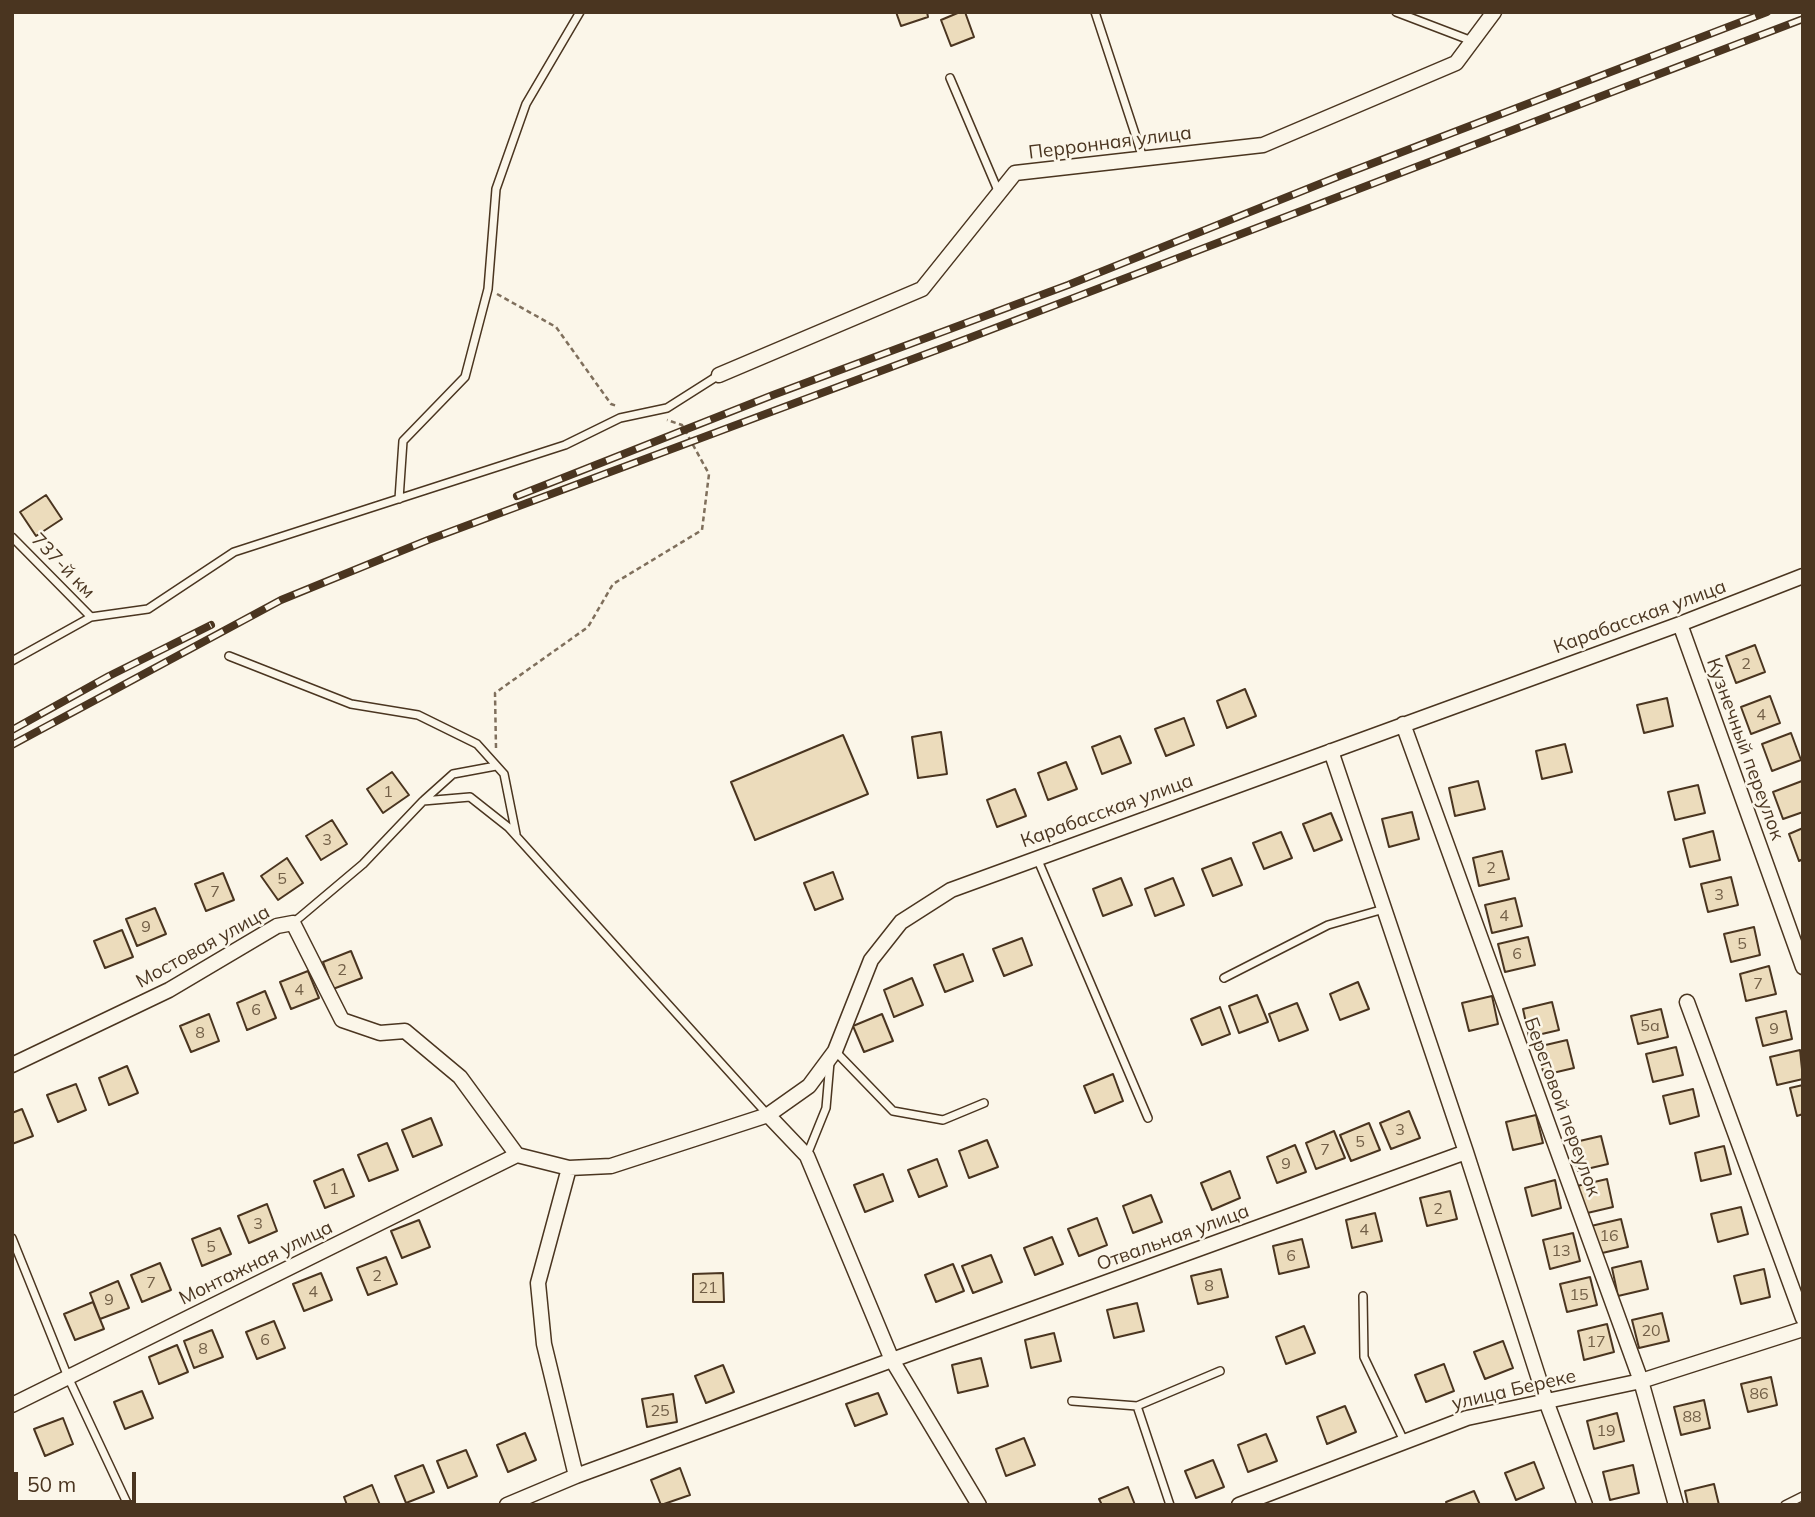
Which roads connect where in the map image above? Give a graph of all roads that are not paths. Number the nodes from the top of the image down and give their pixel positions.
1 (580, 12) edge
2 (1095, 12) edge
3 (1396, 12) edge
4 (1494, 12) edge
5 (1472, 41) junction
6 (950, 78) dead end
7 (1143, 159) junction
8 (999, 194) junction
9 (719, 375) joint
10 (399, 499) junction
11 (12, 537) edge
12 (1803, 576) edge
13 (91, 617) junction
14 (1680, 624) junction
15 (229, 656) dead end
16 (12, 661) edge
17 (1403, 724) junction
18 (1331, 751) junction
19 (496, 766) junction
20 (423, 801) junction
21 (516, 835) junction
22 (1037, 858) junction
23 (1384, 909) junction
24 (293, 923) junction
25 (1803, 967) edge
26 (1224, 978) dead end
27 (1687, 1002) dead end
28 (833, 1054) junction
29 (12, 1065) edge
30 (984, 1102) dead end
31 (768, 1115) junction
32 (1148, 1118) dead end
33 (1466, 1152) junction
34 (517, 1155) junction
35 (807, 1156) junction
36 (569, 1168) junction
37 (12, 1238) edge
38 (1363, 1296) dead end
39 (1803, 1318) edge
40 (1803, 1329) edge
41 (892, 1360) junction
42 (1220, 1371) dead end
43 (68, 1377) junction
44 (1641, 1381) junction
45 (1072, 1401) dead end
46 (1546, 1401) junction
47 (12, 1405) edge
48 (1137, 1406) junction
49 (1404, 1441) junction
50 (576, 1476) junction
51 (1803, 1496) edge
52 (128, 1505) edge
53 (507, 1505) edge
54 (979, 1505) edge
55 (1170, 1505) edge
56 (1239, 1505) edge
57 (1585, 1505) edge
58 (1676, 1505) edge
59 (1785, 1505) edge

1 - 10 lane
2 - 7 lane
3 - 5 lane
4 - 5 street, Перронная улица
5 - 7 street, Перронная улица
6 - 8 lane
7 - 8 street, Перронная улица
8 - 9 street, Перронная улица
9 - 10 lane
10 - 13 lane
11 - 13 lane, 737-й км
12 - 14 street, Карабасская улица
13 - 16 lane
14 - 17 street, Карабасская улица
14 - 25 street, Кузнечный переулок
15 - 19 lane
17 - 18 street, Карабасская улица
17 - 44 street, Береговой переулок
18 - 22 street, Карабасская улица
18 - 23 street
19 - 20 lane
19 - 21 lane
20 - 21 lane
20 - 24 lane
21 - 31 lane
22 - 28 street, Карабасская улица
22 - 32 lane
23 - 26 lane
23 - 33 street
24 - 29 street, Мостовая улица
24 - 34 street, Мостовая улица
27 - 39 street
28 - 30 lane
28 - 31 street, Карабасская улица
28 - 35 lane
31 - 35 street
31 - 36 street, Карабасская улица
33 - 41 street, Отвальная улица
33 - 46 street
34 - 36 street, Карабасская улица
34 - 43 street, Монтажная улица
35 - 41 street
36 - 50 street
37 - 43 lane
38 - 49 lane
40 - 44 street, улица Береке
41 - 50 street, Отвальная улица
41 - 54 street
42 - 48 lane
43 - 47 street, Монтажная улица
43 - 52 lane
44 - 46 street, улица Береке
44 - 58 street, Береговой переулок
45 - 48 lane
46 - 49 street, улица Береке
46 - 57 street
48 - 55 lane
49 - 56 street, улица Береке
50 - 53 street, Отвальная улица
51 - 59 lane

